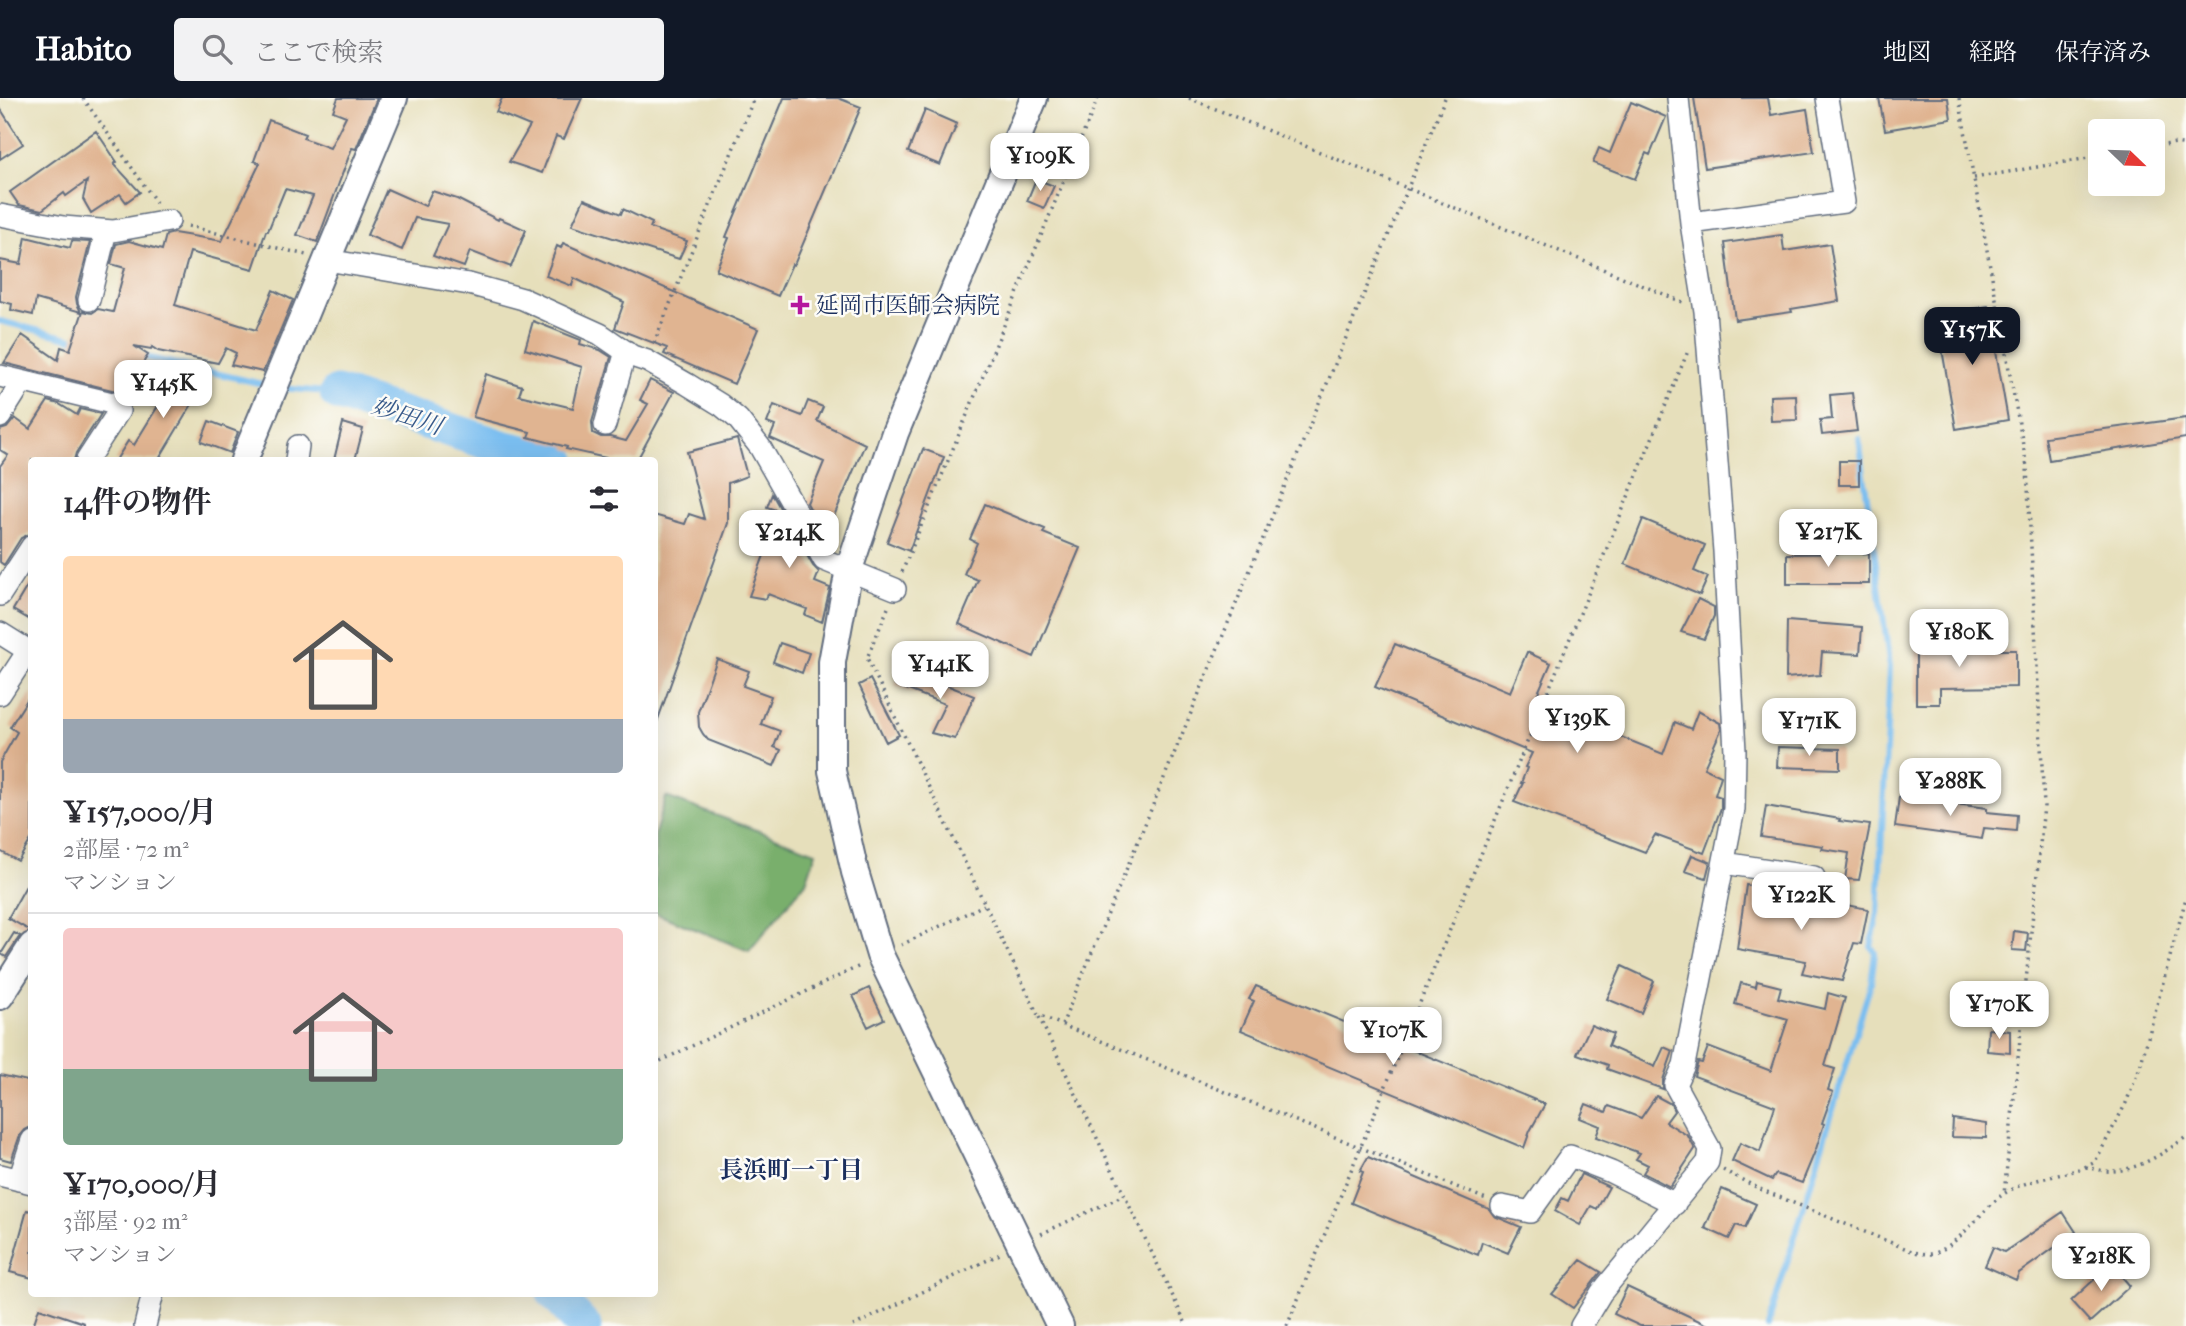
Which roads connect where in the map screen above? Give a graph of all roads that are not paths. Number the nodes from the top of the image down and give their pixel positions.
1 (394, 98) edge
2 (1034, 98) edge
3 (1678, 98) edge
4 (1827, 98) edge
5 (0, 215) edge
6 (169, 221) road end
7 (1691, 223) junction
8 (106, 231) junction
9 (327, 260) junction
10 (89, 300) dead end
11 (625, 351) junction
12 (0, 376) edge
13 (22, 382) junction
14 (0, 417) edge
15 (605, 425) dead end
16 (89, 457) edge
17 (245, 457) edge
18 (28, 552) edge
19 (849, 569) junction
20 (895, 589) road end
21 (0, 595) edge
22 (0, 633) edge
23 (28, 651) edge
24 (28, 655) edge
25 (0, 694) edge
26 (1724, 863) junction
27 (1814, 877) dead end
28 (28, 952) edge
29 (0, 996) edge
30 (28, 1150) edge
31 (17, 1179) edge
32 (1675, 1204) junction
33 (1502, 1206) road end
34 (152, 1297) edge
35 (145, 1326) edge
36 (1060, 1326) edge
37 (1581, 1326) edge

1 - 9 street
2 - 19 street
3 - 7 street
4 - 7 street
5 - 8 street
6 - 8 street
7 - 26 street
8 - 10 street
9 - 11 street
9 - 17 street
11 - 15 street
11 - 19 street
12 - 13 street
13 - 14 street
13 - 16 street
18 - 21 street
19 - 20 street
19 - 36 street
22 - 23 street
24 - 25 street
26 - 27 street
26 - 32 street
28 - 29 street
30 - 31 street
32 - 33 street
32 - 37 street
34 - 35 street

